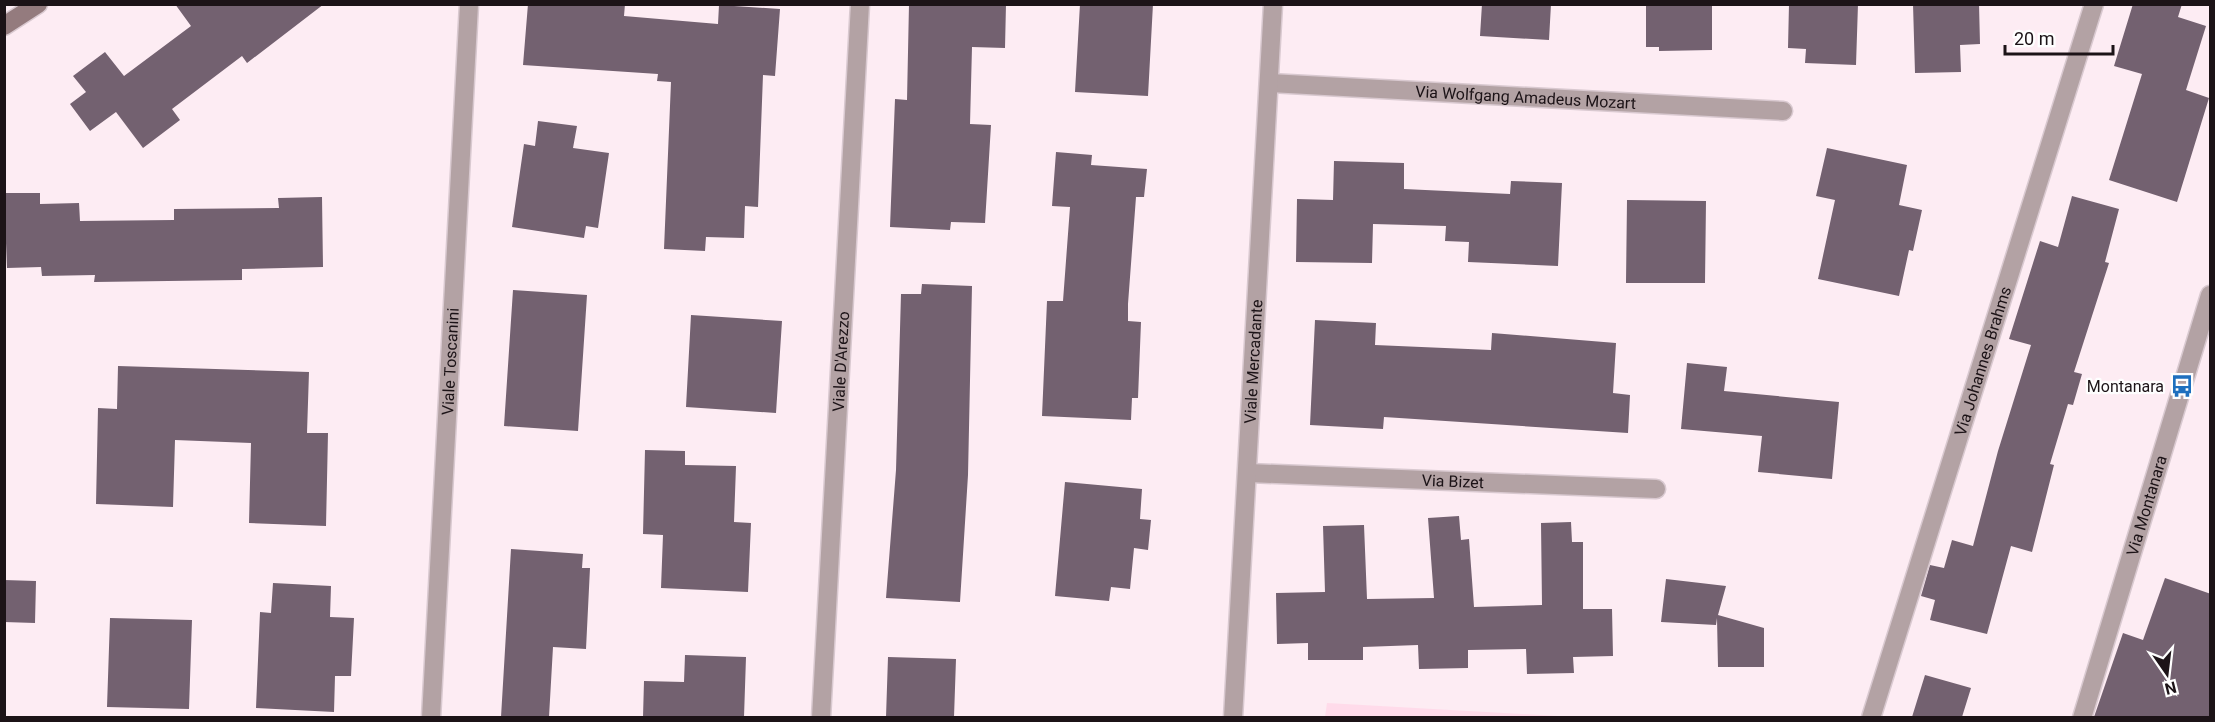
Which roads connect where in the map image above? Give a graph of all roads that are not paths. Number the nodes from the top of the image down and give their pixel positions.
1 (38, 4) edge
2 (469, 4) edge
3 (860, 4) edge
4 (1273, 4) edge
5 (2094, 4) edge
6 (4, 26) edge
7 (1270, 83) junction
8 (1783, 111) dead end
9 (2211, 295) edge
10 (1249, 473) junction
11 (1656, 489) dead end
12 (430, 717) edge
13 (821, 717) edge
14 (1233, 717) edge
15 (1871, 717) edge
16 (2082, 717) edge

1 - 6 main road
2 - 12 street, Viale Toscanini
3 - 13 street, Viale D'Arezzo
4 - 7 street, Viale Mercadante
5 - 15 street, Via Johannes Brahms
7 - 8 street, Via Wolfgang Amadeus Mozart
7 - 10 street, Viale Mercadante
9 - 16 street, Via Montanara
10 - 11 street, Via Bizet
10 - 14 street, Viale Mercadante

